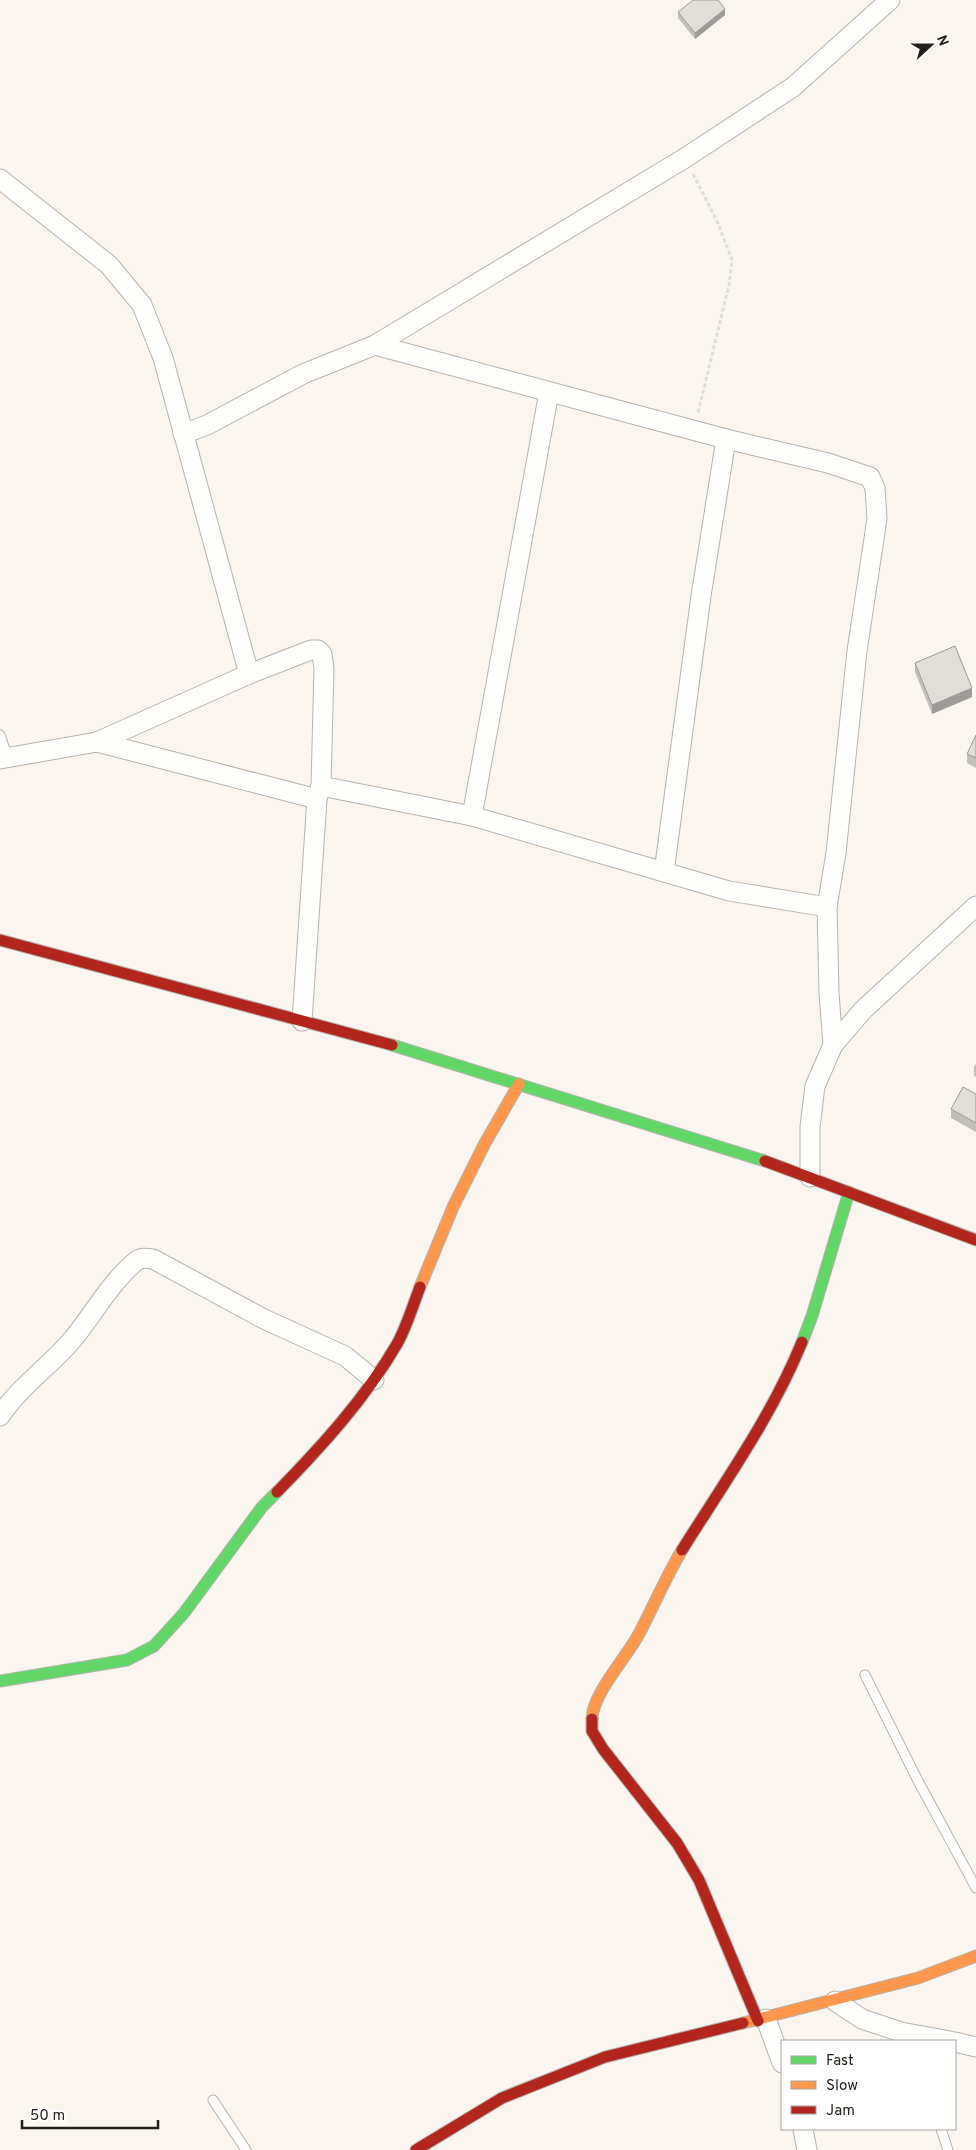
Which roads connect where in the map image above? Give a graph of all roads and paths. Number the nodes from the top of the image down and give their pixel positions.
1 (890, 0) edge
2 (685, 158) junction
3 (0, 179) edge
4 (375, 345) junction
5 (549, 392) junction
6 (694, 430) junction
7 (183, 434) junction
8 (726, 439) junction
9 (249, 674) junction
10 (0, 736) edge
11 (97, 742) junction
12 (4, 759) edge
13 (319, 792) junction
14 (472, 816) junction
15 (664, 872) junction
16 (976, 906) edge
17 (827, 907) junction
18 (0, 940) edge
19 (302, 1021) junction
20 (833, 1045) junction
21 (519, 1084) junction
22 (810, 1177) junction
23 (849, 1192) junction
24 (976, 1240) edge
25 (374, 1380) junction
26 (0, 1416) edge
27 (865, 1675) dead end
28 (0, 1682) edge
29 (976, 1888) edge
30 (976, 1956) edge
31 (835, 2001) junction
32 (762, 2020) junction
33 (920, 2038) edge
34 (940, 2040) edge
35 (956, 2042) edge
36 (976, 2047) edge
37 (781, 2061) edge
38 (213, 2100) dead end
39 (803, 2130) edge
40 (942, 2130) edge
41 (444, 2143) edge
42 (246, 2150) edge
43 (416, 2150) edge
44 (807, 2150) edge
45 (948, 2150) edge

1 - 2 street
2 - 4 street
2 - 6 path
3 - 7 street
4 - 5 street
4 - 7 street
5 - 6 street
5 - 14 street
6 - 8 street
7 - 9 street
8 - 15 street
8 - 17 street
9 - 11 street
9 - 13 street
10 - 12 lane
11 - 12 street
11 - 13 street
13 - 14 street
13 - 19 street
14 - 15 street
15 - 17 street
16 - 20 street
17 - 20 street
18 - 19 street
19 - 21 street
20 - 22 street
21 - 22 street
21 - 25 street
22 - 23 street
23 - 24 street
23 - 32 street
25 - 26 street
25 - 28 street
27 - 29 lane
30 - 31 street
31 - 32 street
31 - 33 street
32 - 37 street
32 - 41 street
33 - 34 street
35 - 36 street
38 - 42 lane
39 - 44 street
40 - 45 lane
41 - 43 street

